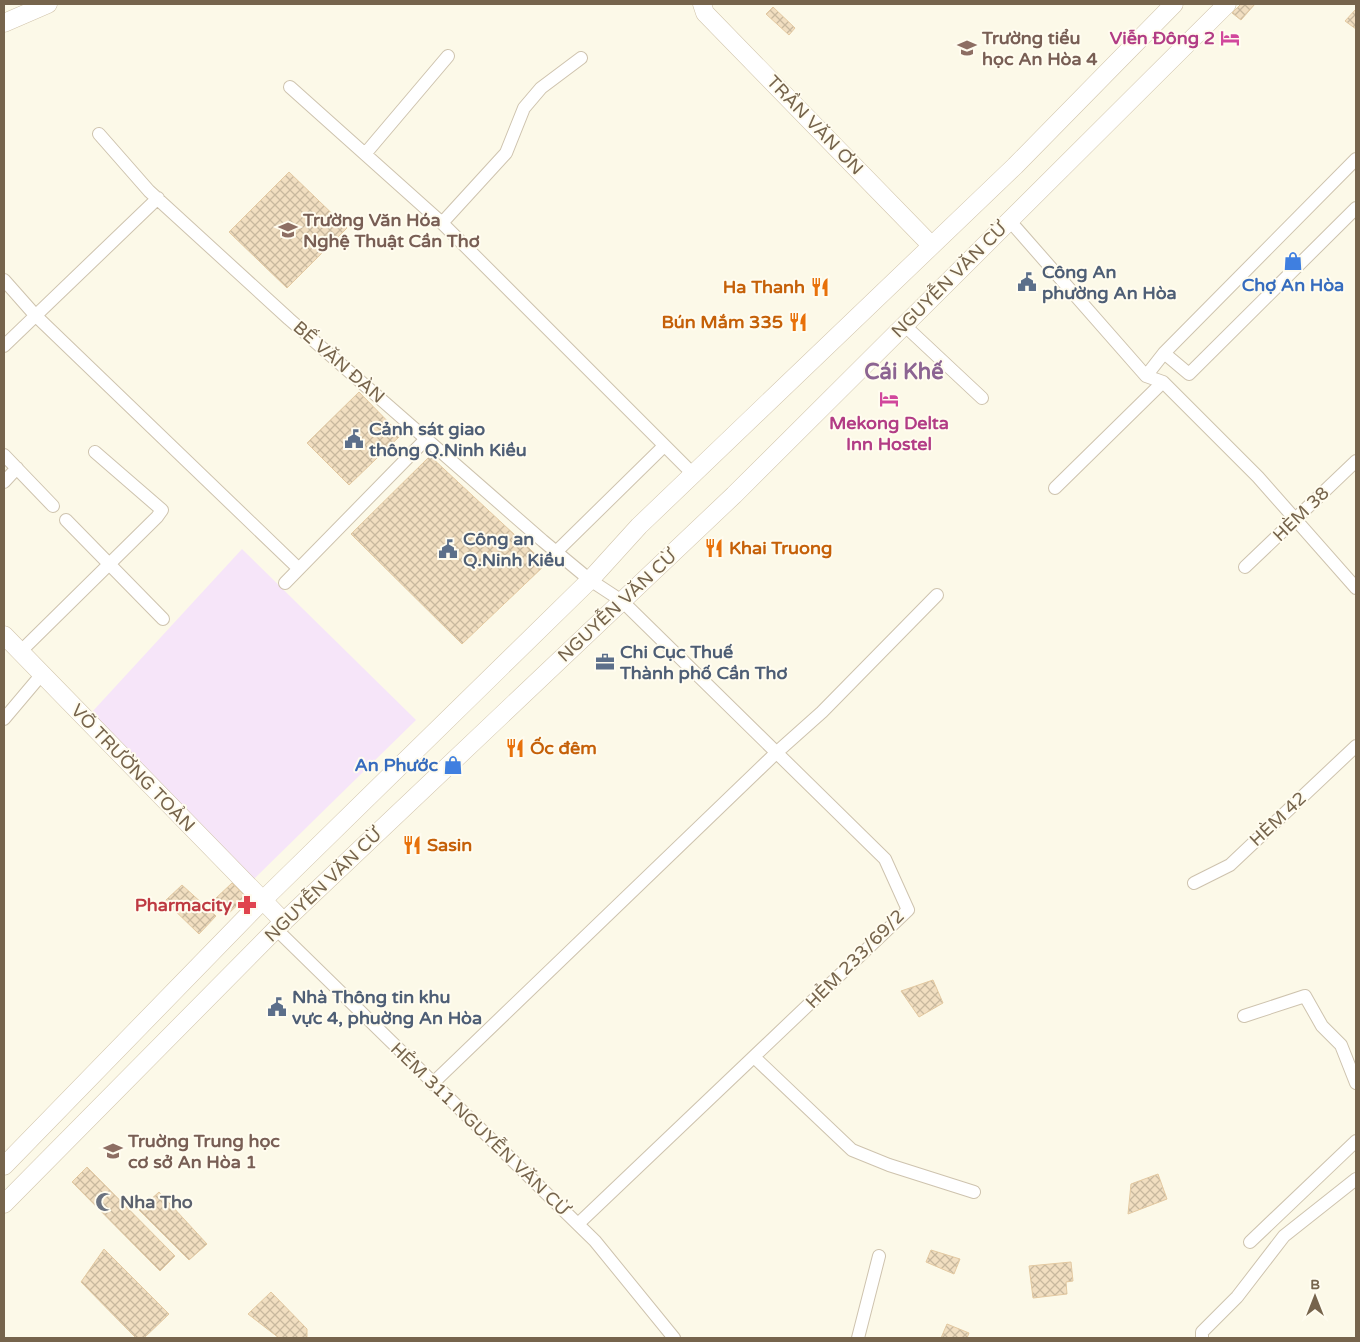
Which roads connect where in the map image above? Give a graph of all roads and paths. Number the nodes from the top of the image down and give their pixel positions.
1 (48, 4) edge
2 (702, 4) edge
3 (1174, 4) edge
4 (1227, 4) edge
5 (4, 23) edge
6 (448, 56) dead end
7 (581, 58) dead end
8 (290, 87) dead end
9 (99, 134) dead end
10 (365, 154) junction
11 (1356, 158) edge
12 (158, 198) junction
13 (1356, 208) edge
14 (1009, 220) junction
15 (442, 223) junction
16 (931, 245) junction
17 (4, 280) edge
18 (35, 315) junction
19 (904, 325) junction
20 (4, 346) edge
21 (1164, 353) junction
22 (1146, 376) junction
23 (1163, 382) junction
24 (982, 398) dead end
25 (427, 438) junction
26 (664, 446) junction
27 (94, 452) dead end
28 (4, 455) edge
29 (1356, 461) edge
30 (16, 468) junction
31 (693, 474) junction
32 (4, 482) edge
33 (1055, 488) dead end
34 (53, 506) dead end
35 (1295, 519) junction
36 (66, 520) dead end
37 (556, 552) junction
38 (108, 563) junction
39 (1245, 567) dead end
40 (298, 568) junction
41 (590, 580) junction
42 (285, 582) dead end
43 (1356, 588) edge
44 (937, 595) dead end
45 (622, 601) junction
46 (163, 619) dead end
47 (4, 635) edge
48 (20, 652) junction
49 (42, 674) junction
50 (4, 719) edge
51 (1356, 746) edge
52 (776, 753) junction
53 (1194, 883) dead end
54 (262, 901) junction
55 (280, 926) junction
56 (1244, 1016) dead end
57 (754, 1057) junction
58 (1356, 1083) edge
59 (432, 1084) junction
60 (1356, 1141) edge
61 (4, 1166) edge
62 (1356, 1180) edge
63 (974, 1192) dead end
64 (4, 1204) edge
65 (578, 1224) junction
66 (1250, 1242) dead end
67 (879, 1256) dead end
68 (674, 1338) edge
69 (858, 1338) edge
70 (1202, 1338) edge

1 - 5 main road
2 - 16 main road, TRẦN VĂN ƠN
3 - 16 main road, NGUYỄN VĂN CỪ
4 - 14 main road, NGUYỄN VĂN CỪ
6 - 10 street
7 - 15 street
8 - 10 street
9 - 12 street, BẾ VĂN ĐÀN
10 - 15 street
11 - 21 street
12 - 18 street
12 - 25 street, BẾ VĂN ĐÀN
13 - 21 street
14 - 19 main road, NGUYỄN VĂN CỪ
14 - 22 street
15 - 26 street
16 - 31 main road, NGUYỄN VĂN CỪ
17 - 18 street
18 - 20 street
18 - 40 street
19 - 24 street
19 - 45 main road, NGUYỄN VĂN CỪ
21 - 22 street
22 - 23 street
23 - 33 street
23 - 35 street
25 - 37 street, BẾ VĂN ĐÀN
25 - 40 street
26 - 31 street
26 - 37 street
27 - 38 street
28 - 30 street
29 - 35 street, HÈM 38
30 - 32 street
30 - 34 street
31 - 41 main road, NGUYỄN VĂN CỪ
35 - 39 street, HÈM 38
35 - 43 street
36 - 38 street
37 - 41 street, BẾ VĂN ĐÀN
38 - 46 street
38 - 48 street
40 - 42 street
41 - 45 street, HẺM 233/69/2
41 - 54 main road, NGUYỄN VĂN CỪ
44 - 52 street
45 - 52 street, HẺM 233/69/2
45 - 55 main road, NGUYỄN VĂN CỪ
47 - 48 main road, VÕ TRƯỜNG TOẢN
48 - 49 main road, VÕ TRƯỜNG TOẢN
49 - 50 street
49 - 54 main road, VÕ TRƯỜNG TOẢN
51 - 53 street, HÈM 42
52 - 57 street, HẺM 233/69/2
52 - 59 street
54 - 55 main road, VÕ TRƯỜNG TOẢN
54 - 61 main road, NGUYỄN VĂN CỪ
55 - 59 street, HẺM 311 NGUYỄN VĂN CỪ
55 - 64 main road, NGUYỄN VĂN CỪ
56 - 58 street
57 - 63 street
57 - 65 street, HẺM 233/69/2
59 - 65 street, HẺM 311 NGUYỄN VĂN CỪ
60 - 66 street
62 - 70 street
65 - 68 street, HẺM 311 NGUYỄN VĂN CỪ
67 - 69 street

